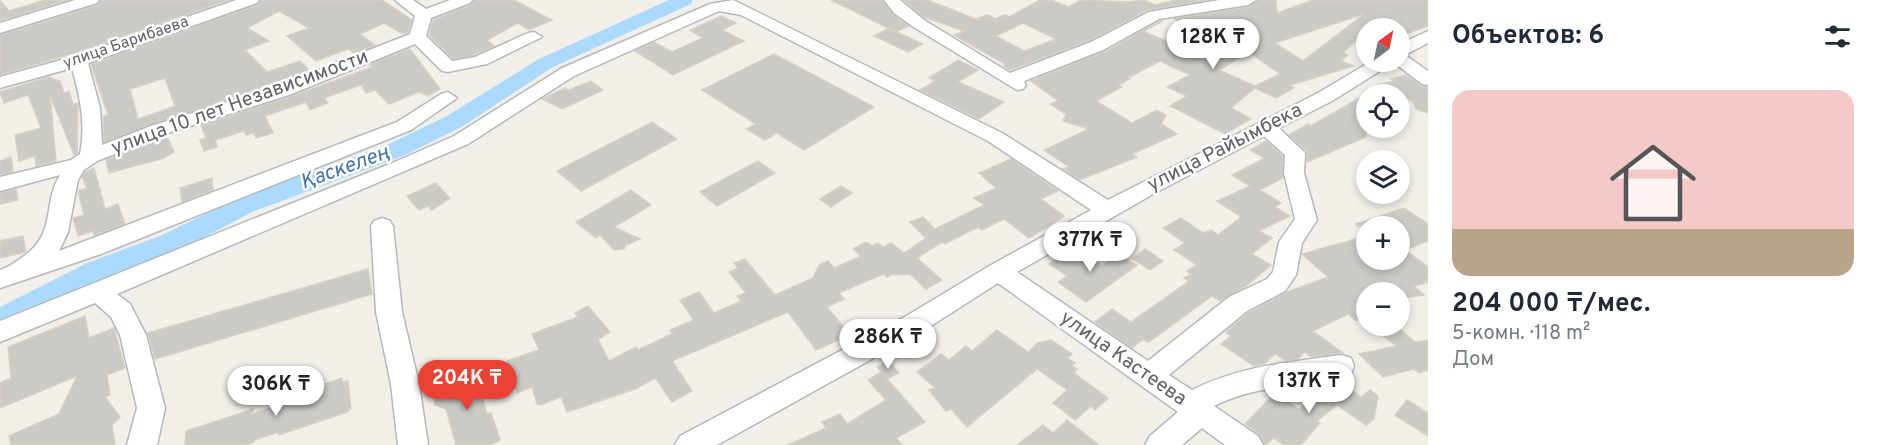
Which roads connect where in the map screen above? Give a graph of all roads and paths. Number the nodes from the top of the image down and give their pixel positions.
1 (92, 0) edge
2 (251, 0) edge
3 (403, 0) edge
4 (464, 0) edge
5 (724, 0) edge
6 (765, 0) edge
7 (918, 0) edge
8 (1248, 0) edge
9 (896, 5) edge
10 (744, 10) junction
11 (424, 15) junction
12 (0, 28) edge
13 (1428, 36) edge
14 (417, 37) junction
15 (534, 37) dead end
16 (1410, 46) edge
17 (78, 61) junction
18 (1410, 66) edge
19 (1366, 72) edge
20 (1428, 80) edge
21 (0, 83) edge
22 (448, 98) dead end
23 (1265, 126) junction
24 (83, 162) junction
25 (0, 184) edge
26 (1107, 210) junction
27 (382, 226) dead end
28 (999, 271) junction
29 (1, 280) edge
30 (98, 292) junction
31 (0, 332) edge
32 (1341, 366) dead end
33 (1147, 377) junction
34 (1195, 409) junction
35 (703, 442) edge
36 (142, 445) edge
37 (413, 445) edge
38 (1160, 445) edge
39 (1248, 445) edge

1 - 12 street
2 - 17 street, улица Барибаева
3 - 11 street
4 - 11 street
5 - 10 street
6 - 10 street
7 - 9 street
8 - 9 street
10 - 26 street
10 - 30 street
11 - 14 street
13 - 16 street
14 - 15 street
14 - 24 street, улица 10 лет Независимости
17 - 21 street, улица Барибаева
17 - 24 street
18 - 20 street
19 - 23 street, улица Райымбека
22 - 29 street
23 - 26 street, улица Райымбека
23 - 33 street
24 - 25 street, улица 10 лет Независимости
24 - 29 street
26 - 28 street, улица Райымбека
27 - 37 street
28 - 33 street, улица Кастеева
28 - 35 street, улица Райымбека
30 - 31 street
30 - 36 street
32 - 34 street
33 - 34 street, улица Кастеева
34 - 38 street
34 - 39 street, улица Кастеева

